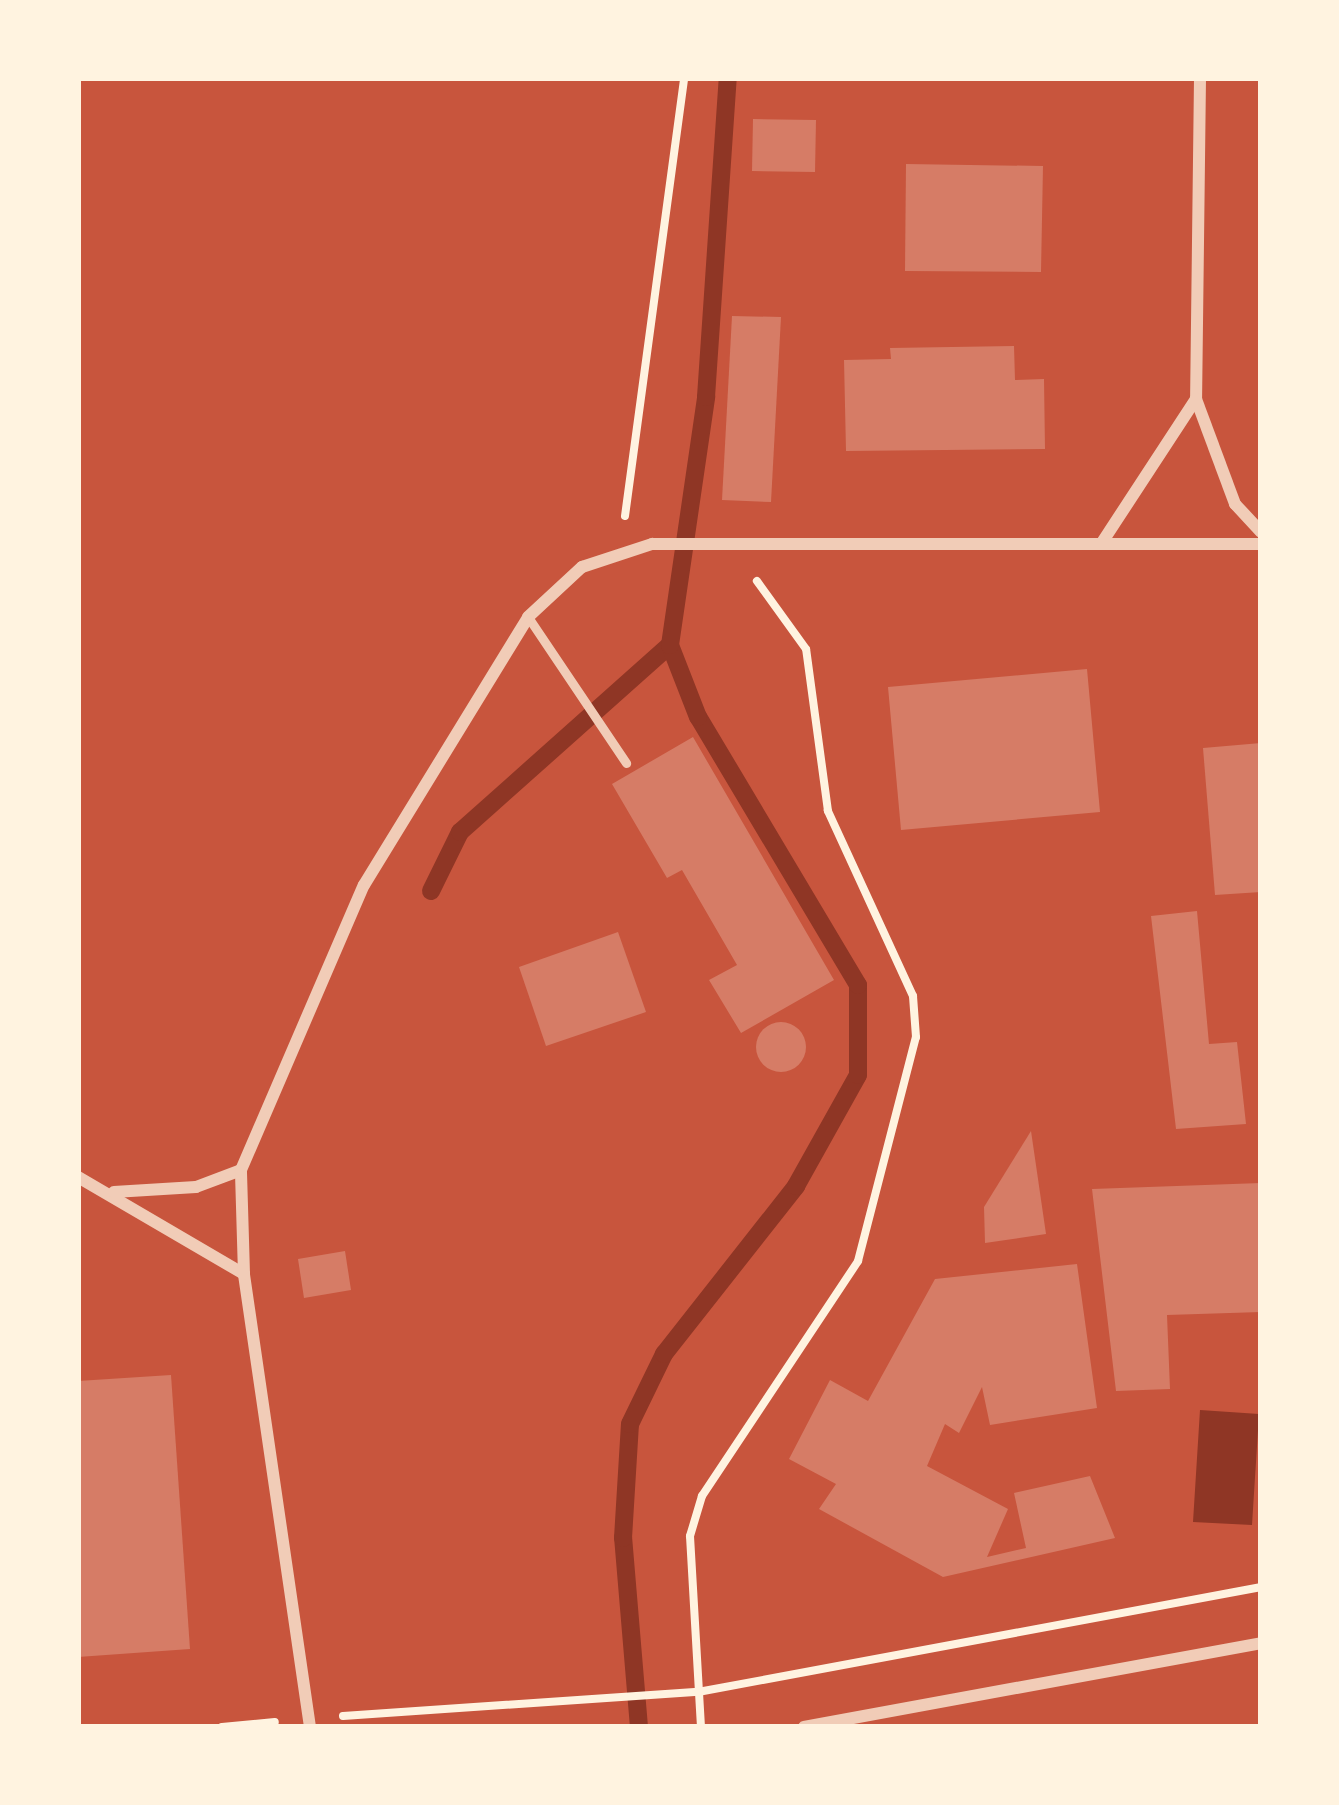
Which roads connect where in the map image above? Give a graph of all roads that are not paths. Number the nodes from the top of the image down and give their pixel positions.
1 (1200, 78) edge
2 (1196, 399) junction
3 (1261, 532) edge
4 (1102, 541) junction
5 (1261, 544) edge
6 (528, 616) junction
7 (626, 763) dead end
8 (242, 1170) junction
9 (78, 1177) edge
10 (113, 1192) junction
11 (244, 1274) junction
12 (1261, 1643) edge
13 (309, 1723) edge
14 (804, 1727) edge

1 - 2 street
2 - 3 street
2 - 4 street
4 - 5 street
4 - 6 street
6 - 7 lane
6 - 8 street
8 - 10 street
8 - 11 street
9 - 10 street
10 - 11 street
11 - 13 street
12 - 14 street

